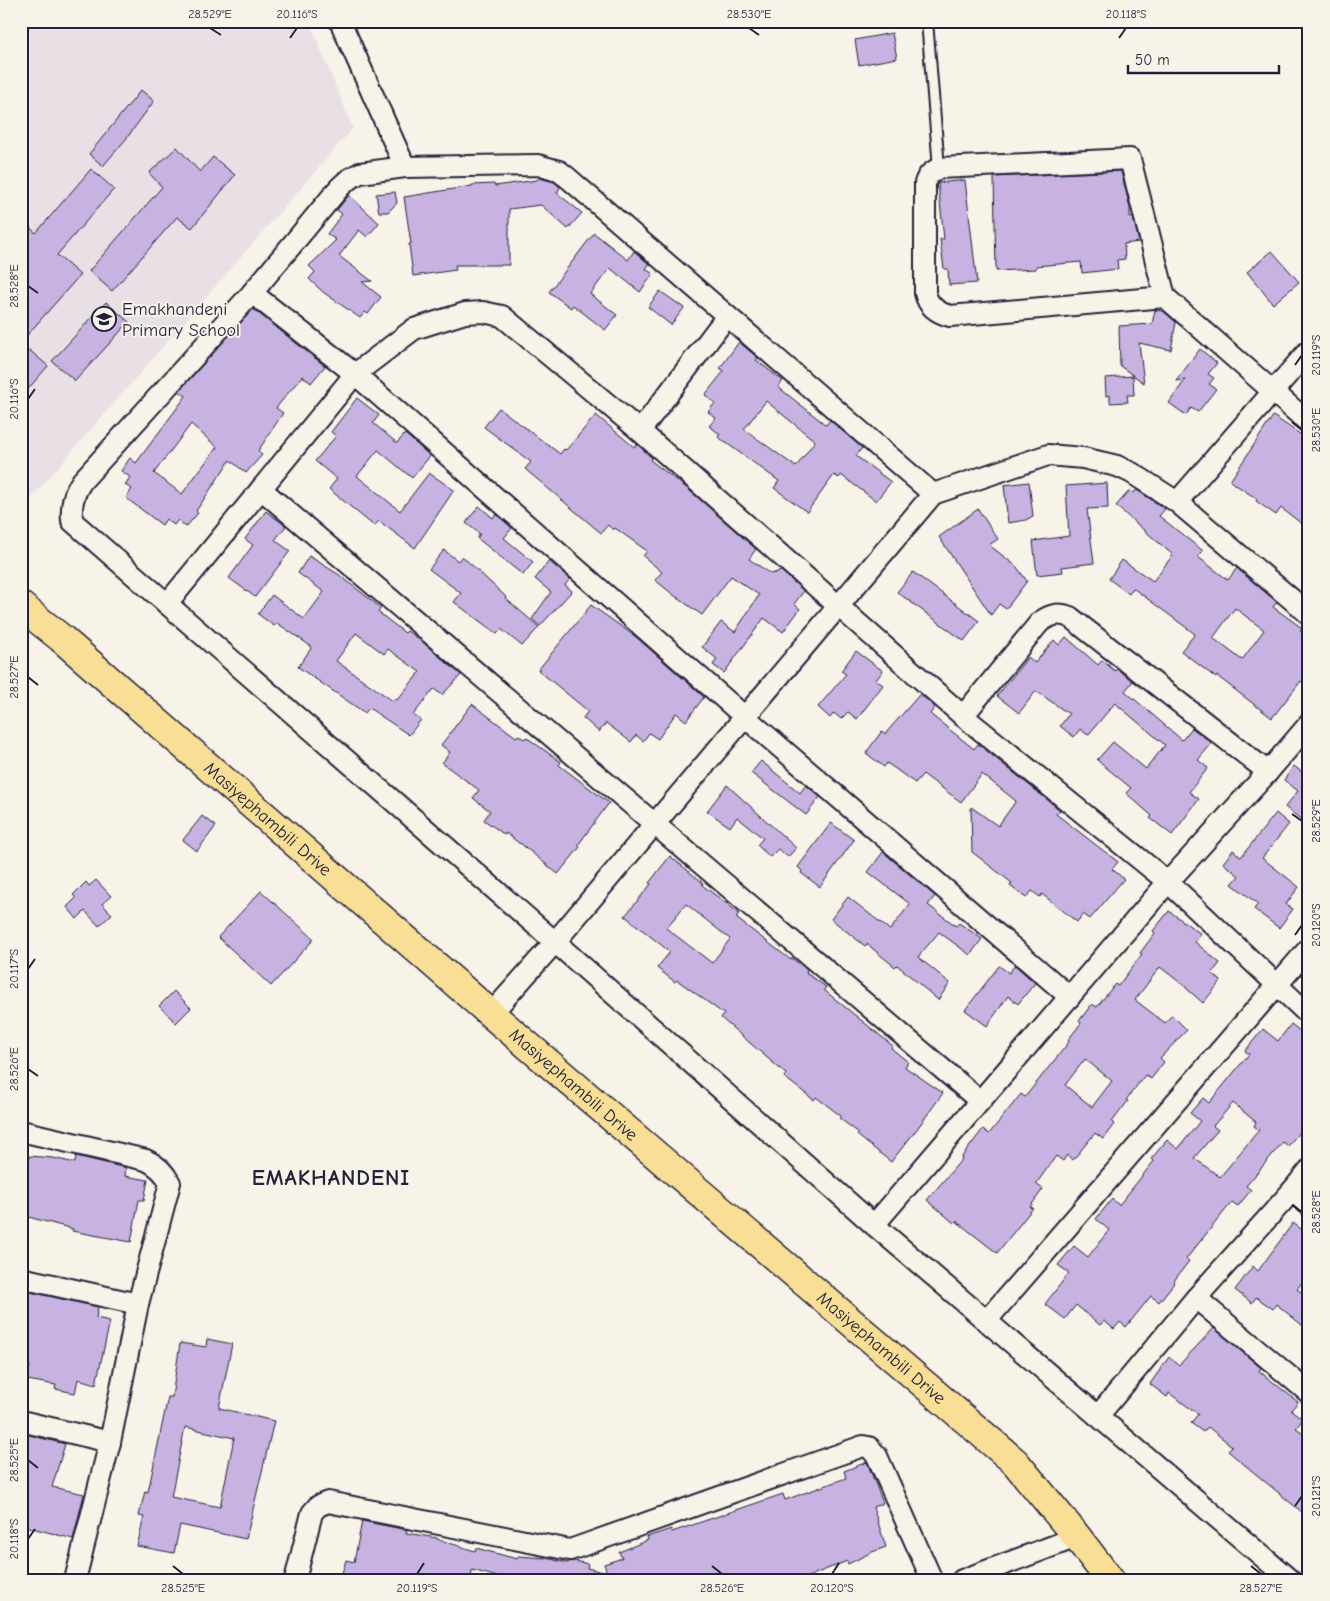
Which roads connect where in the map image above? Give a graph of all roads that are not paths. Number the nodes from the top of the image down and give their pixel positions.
1 (340, 21) edge
2 (927, 21) edge
3 (405, 167) junction
4 (939, 168) junction
5 (252, 293) junction
6 (1165, 297) junction
7 (727, 316) junction
8 (1309, 350) edge
9 (354, 374) junction
10 (1272, 391) junction
11 (1309, 423) edge
12 (640, 432) junction
13 (261, 489) junction
14 (933, 494) junction
15 (1177, 502) junction
16 (168, 604) junction
17 (21, 606) edge
18 (839, 607) junction
19 (1309, 614) edge
20 (963, 716) junction
21 (744, 717) junction
22 (1309, 724) edge
23 (1268, 772) junction
24 (655, 823) junction
25 (1168, 882) junction
26 (555, 942) junction
27 (1309, 948) edge
28 (1276, 985) junction
29 (1070, 997) junction
30 (492, 1014) junction
31 (1309, 1015) edge
32 (980, 1101) junction
33 (21, 1131) edge
34 (1309, 1170) edge
35 (1292, 1191) junction
36 (1309, 1205) edge
37 (874, 1225) junction
38 (21, 1278) edge
39 (1196, 1298) junction
40 (138, 1304) junction
41 (986, 1320) junction
42 (1309, 1394) edge
43 (1098, 1416) junction
44 (21, 1421) edge
45 (110, 1442) junction
46 (1077, 1537) junction
47 (75, 1580) edge
48 (296, 1580) edge
49 (932, 1580) edge
50 (962, 1580) edge
51 (1110, 1580) edge
52 (1290, 1580) edge

1 - 3 street
2 - 4 lane
3 - 5 street
3 - 7 street
4 - 6 street
4 - 6 street
5 - 9 street
5 - 16 street
6 - 10 street
7 - 12 street
7 - 14 street
8 - 10 street
9 - 12 street
9 - 13 street
9 - 21 street
10 - 11 street
10 - 15 street
12 - 18 street
13 - 16 street
13 - 24 street
14 - 15 street
14 - 18 street
15 - 19 street
16 - 26 street
17 - 30 main road, Masiyephambili Drive
18 - 20 street
18 - 21 street
20 - 23 street
20 - 25 street
21 - 24 street
21 - 29 street
22 - 23 street
23 - 25 street
24 - 26 street
24 - 32 street
25 - 28 street
25 - 29 street
26 - 30 street
26 - 37 street
27 - 28 street
28 - 31 street
28 - 41 street
29 - 32 street
30 - 46 main road, Masiyephambili Drive
32 - 37 street
33 - 40 street
34 - 35 street
35 - 36 street
35 - 39 street
37 - 41 street
38 - 40 street
39 - 42 street
39 - 43 street
40 - 45 street
41 - 43 street
43 - 52 street
44 - 45 street
45 - 47 street
46 - 50 street
46 - 51 main road, Masiyephambili Drive
48 - 49 street

